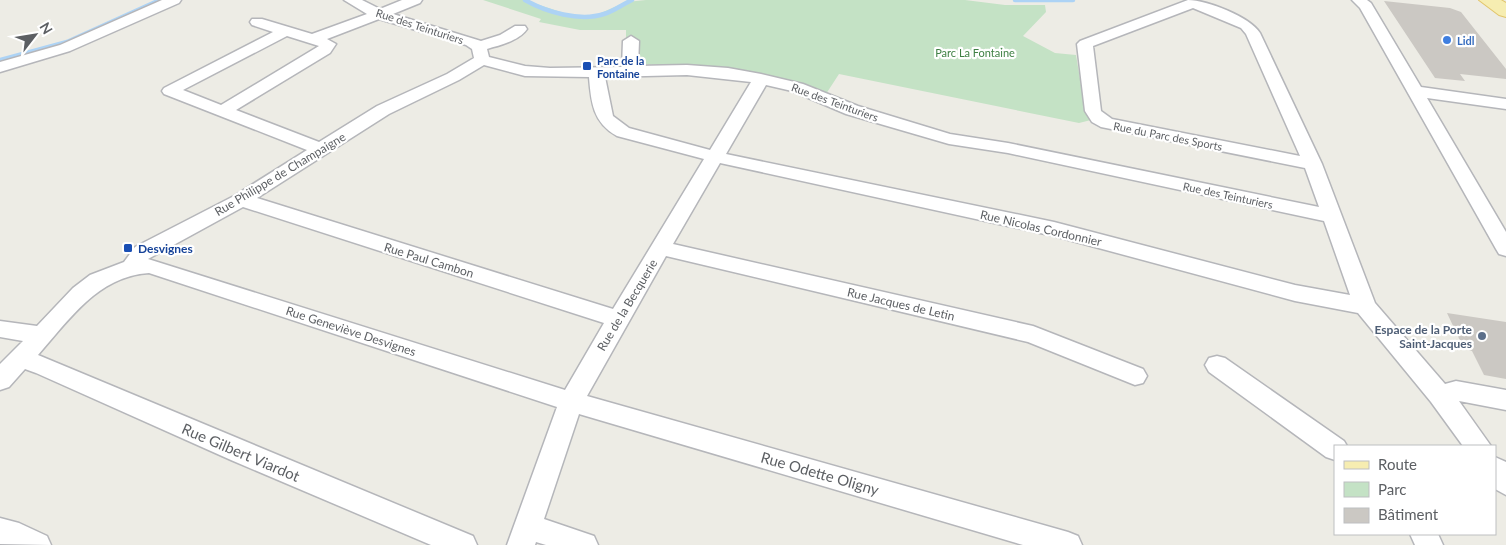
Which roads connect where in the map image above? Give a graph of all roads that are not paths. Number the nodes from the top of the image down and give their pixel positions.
1 (174, 0) edge
2 (351, 0) edge
3 (415, 0) edge
4 (1359, 0) edge
5 (1488, 0) edge
6 (1506, 11) edge
7 (379, 14) junction
8 (258, 22) dead end
9 (520, 29) dead end
10 (283, 32) junction
11 (314, 39) junction
12 (631, 41) dead end
13 (480, 54) junction
14 (0, 67) edge
15 (630, 70) junction
16 (596, 72) junction
17 (761, 79) junction
18 (1415, 91) junction
19 (1506, 104) edge
20 (223, 111) junction
21 (323, 150) junction
22 (716, 157) junction
23 (1312, 164) junction
24 (241, 200) junction
25 (1330, 216) junction
26 (662, 248) junction
27 (1506, 249) edge
28 (131, 267) junction
29 (1365, 306) junction
30 (618, 319) junction
31 (0, 329) edge
32 (42, 335) junction
33 (19, 358) junction
34 (1216, 365) dead end
35 (1135, 376) dead end
36 (0, 380) edge
37 (1440, 395) junction
38 (1506, 400) edge
39 (571, 402) junction
40 (1477, 445) edge
41 (1334, 448) edge
42 (1496, 469) edge
43 (1506, 483) edge
44 (0, 531) edge
45 (525, 535) edge
46 (37, 545) edge
47 (463, 545) edge
48 (584, 545) edge
49 (1068, 545) edge

1 - 14 street
2 - 7 street, Rue des Teinturiers
3 - 7 street
4 - 18 street
5 - 6 main road
7 - 11 street
7 - 13 street, Rue des Teinturiers
8 - 10 street
9 - 13 street, Rue Philippe de Champaigne
10 - 11 street
10 - 20 street
11 - 20 street
12 - 15 street
13 - 16 street, Rue des Teinturiers
13 - 21 street, Rue Philippe de Champaigne
15 - 16 street, Rue des Teinturiers
15 - 17 street, Rue des Teinturiers
16 - 22 street, Rue Nicolas Cordonnier
17 - 22 street, Rue de la Becquerie
17 - 25 street, Rue des Teinturiers
18 - 19 street
18 - 27 street
20 - 21 street
21 - 24 street, Rue Philippe de Champaigne
22 - 26 street, Rue de la Becquerie
22 - 29 street, Rue Nicolas Cordonnier
23 - 23 street, Rue du Parc des Sports
23 - 25 street
24 - 28 street, Rue Philippe de Champaigne
24 - 30 street, Rue Paul Cambon
25 - 29 street
26 - 30 street, Rue de la Becquerie
26 - 35 street, Rue Jacques de Letin
28 - 32 street, Rue Philippe de Champaigne
28 - 39 street, Rue Geneviève Desvignes
29 - 37 street
30 - 39 street, Rue de la Becquerie
31 - 32 street
32 - 33 street, Rue Philippe de Champaigne
33 - 36 street, Rue Philippe de Champaigne
33 - 47 street, Rue Gilbert Viardot
34 - 41 street
37 - 38 street
37 - 40 street
39 - 45 street, Rue de la Becquerie
39 - 49 street, Rue Odette Oligny
42 - 43 street
44 - 46 street
45 - 48 street

